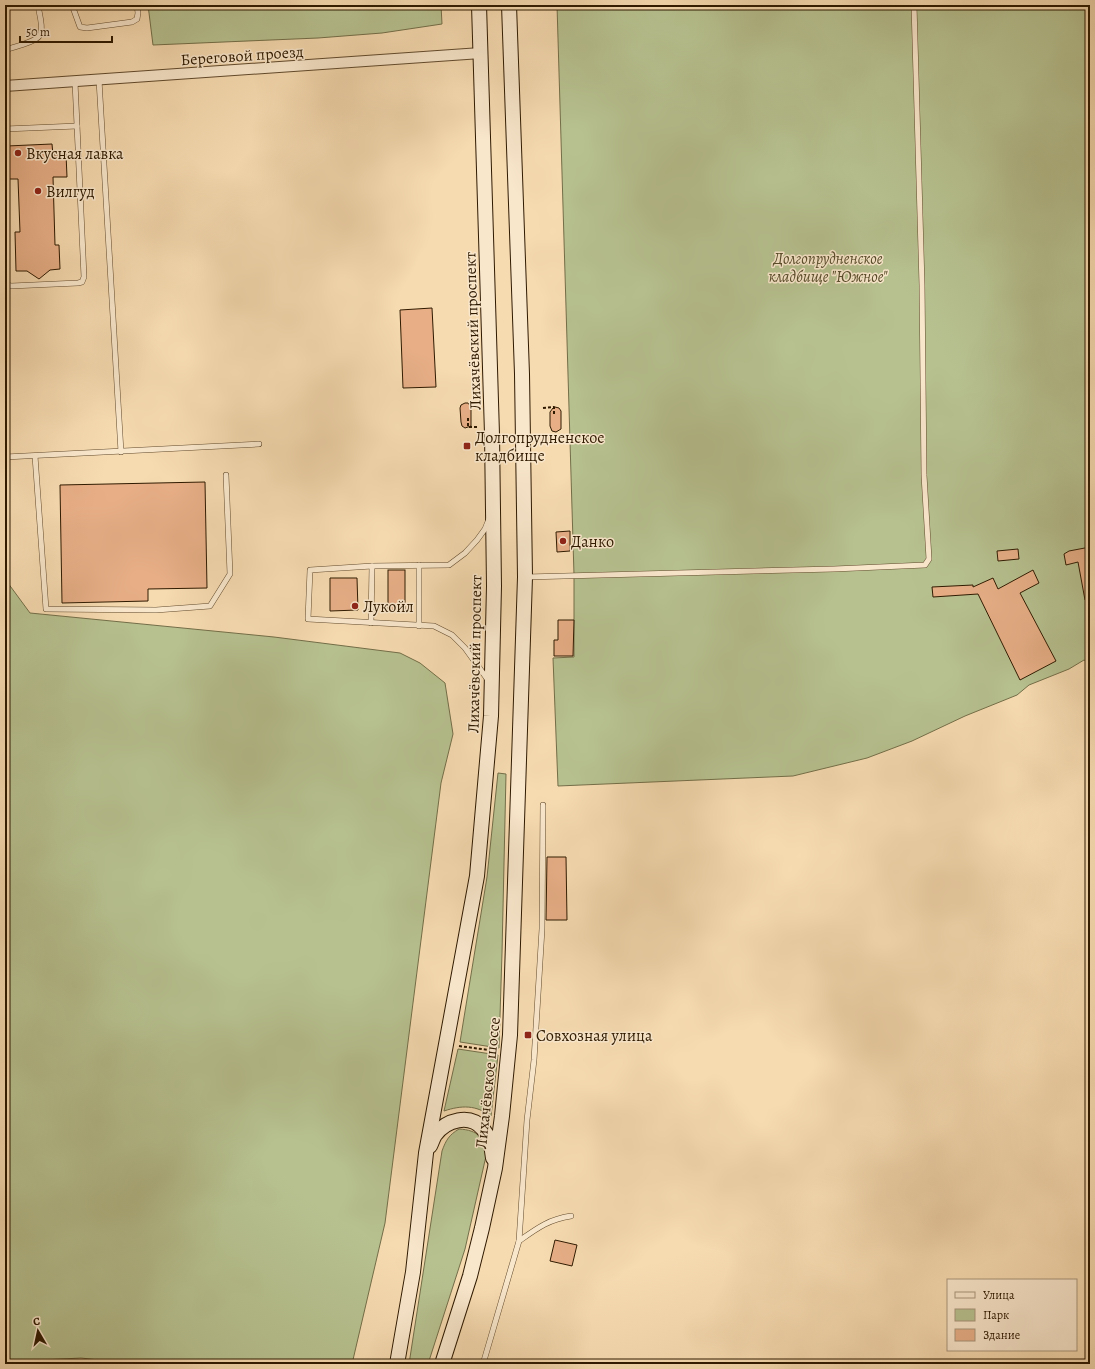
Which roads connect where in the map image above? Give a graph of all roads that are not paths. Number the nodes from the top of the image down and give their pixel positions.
1 (38, 5) edge
2 (72, 5) edge
3 (137, 5) edge
4 (479, 5) edge
5 (509, 5) edge
6 (914, 5) edge
7 (5, 50) edge
8 (481, 53) junction
9 (99, 80) junction
10 (75, 82) junction
11 (5, 86) edge
12 (77, 126) junction
13 (5, 129) edge
14 (5, 267) edge
15 (259, 444) dead end
16 (121, 452) junction
17 (35, 456) junction
18 (5, 457) edge
19 (226, 475) dead end
20 (492, 508) junction
21 (419, 565) junction
22 (372, 566) junction
23 (525, 577) junction
24 (371, 623) junction
25 (419, 626) junction
26 (492, 684) junction
27 (543, 805) dead end
28 (426, 1153) junction
29 (495, 1168) junction
30 (571, 1216) dead end
31 (519, 1241) junction
32 (397, 1364) edge
33 (442, 1364) edge
34 (483, 1364) edge

1 - 7 lane
2 - 3 lane
4 - 8 main road, Лихачёвский проспект
5 - 23 main road
6 - 23 lane
8 - 9 street, Береговой проезд
8 - 20 main road, Лихачёвский проспект
9 - 10 street, Береговой проезд
9 - 16 lane
10 - 11 street, Береговой проезд
10 - 12 lane
12 - 13 lane
12 - 14 lane
15 - 16 lane
16 - 17 lane
17 - 18 lane
17 - 19 lane
20 - 21 lane
20 - 26 main road, Лихачёвский проспект
21 - 22 lane
21 - 25 lane
22 - 24 lane
22 - 24 lane
23 - 29 main road, Лихачёвское шоссе
24 - 25 lane
25 - 26 lane
26 - 28 main road, Лихачёвский проспект
27 - 31 lane
28 - 29 main road
28 - 32 main road
29 - 33 main road, Лихачёвское шоссе
30 - 31 lane
31 - 34 lane

